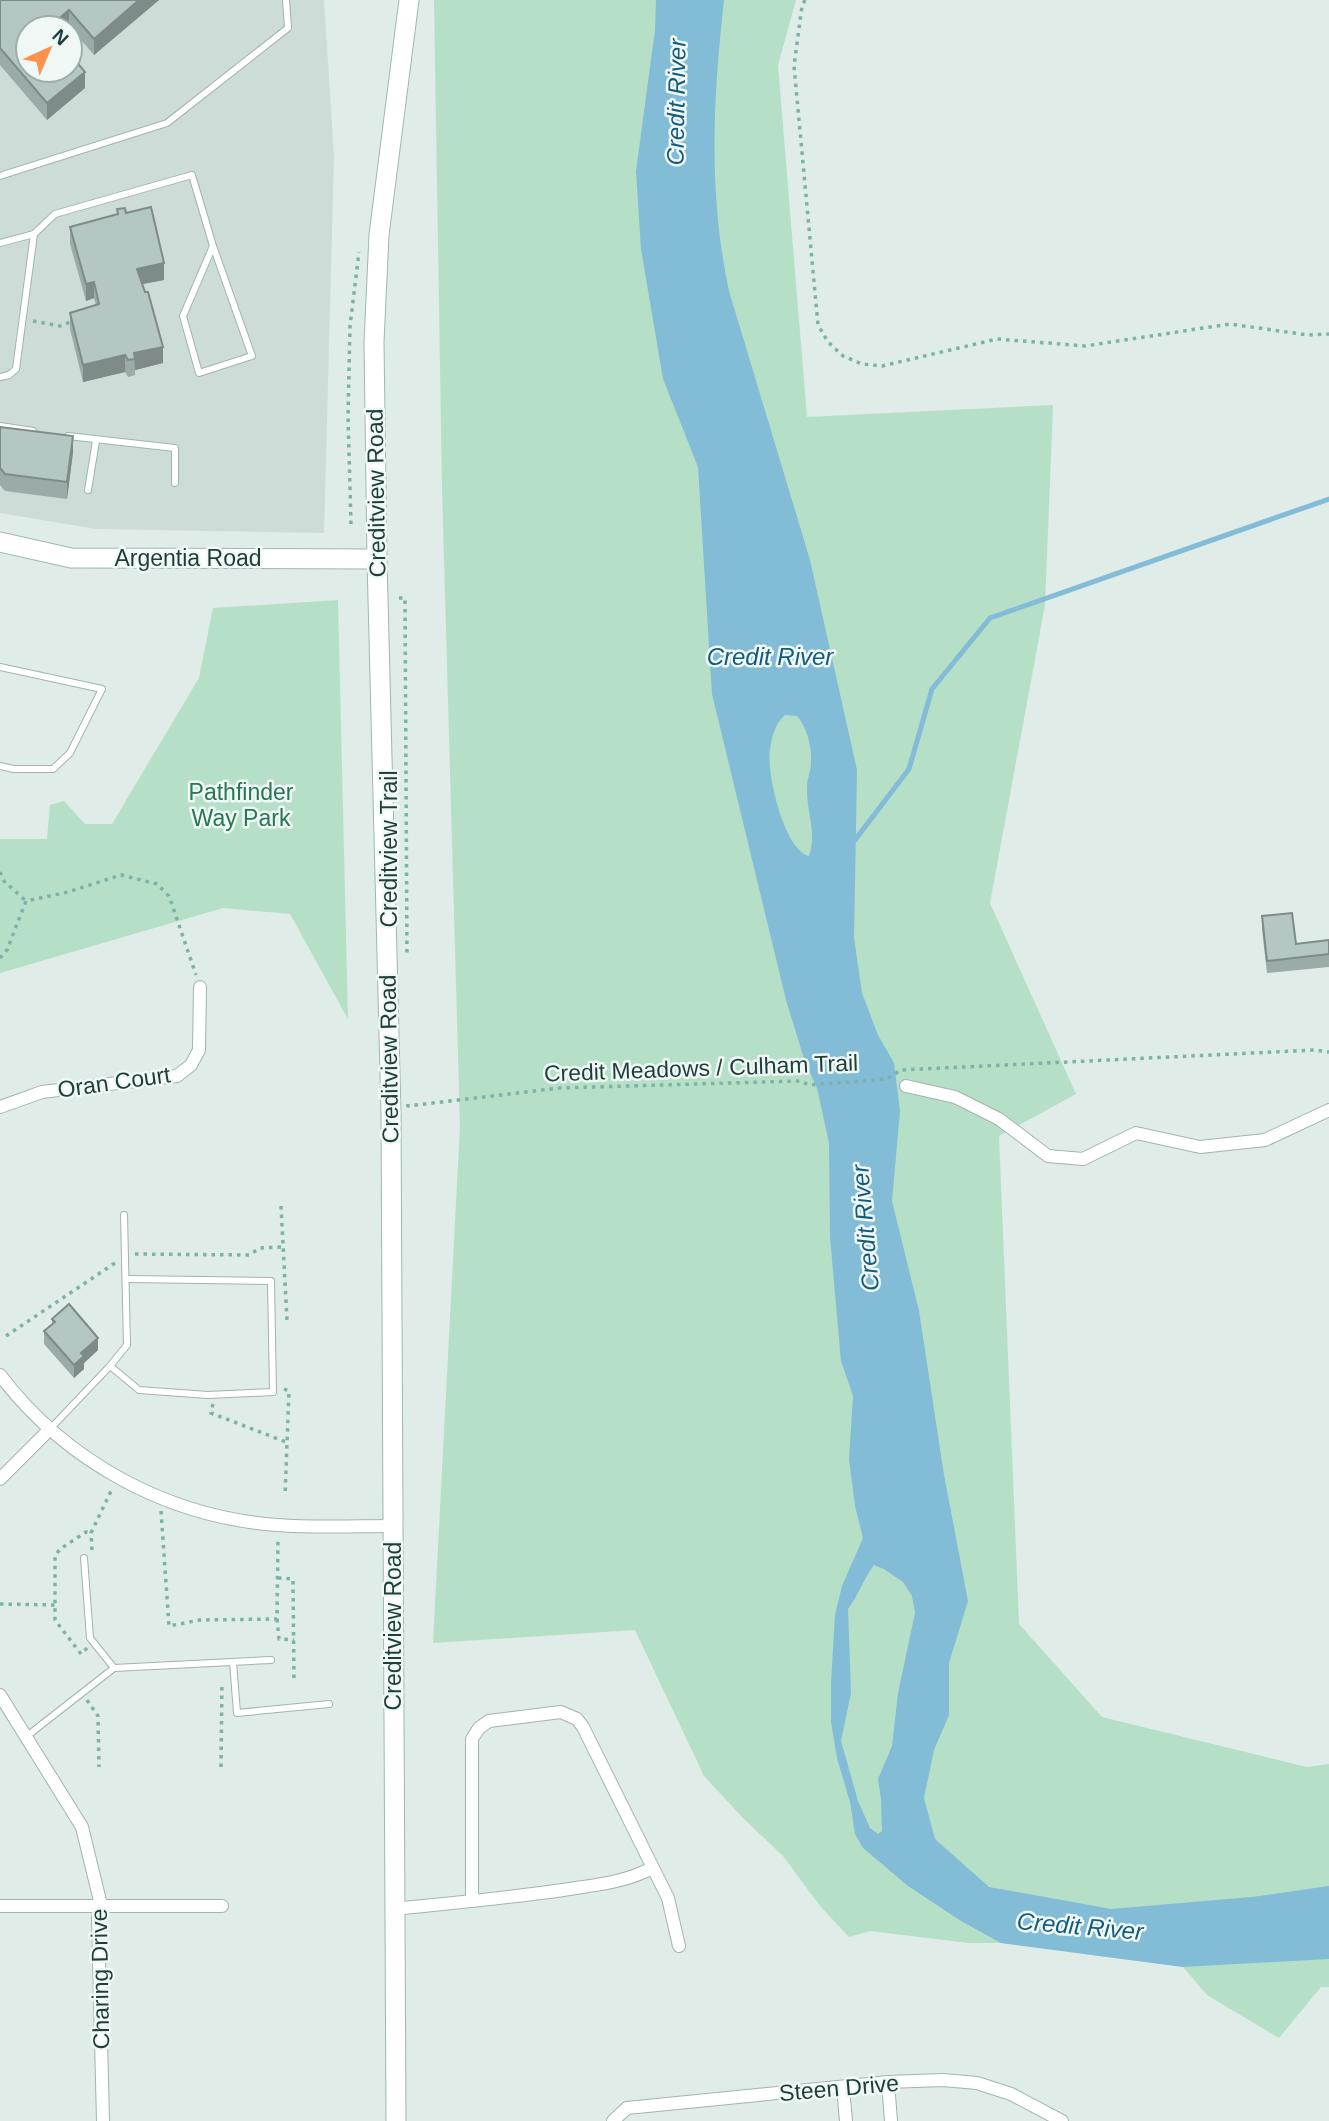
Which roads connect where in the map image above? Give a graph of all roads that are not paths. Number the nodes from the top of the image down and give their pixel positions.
1 (286, 0) edge
2 (409, 0) edge
3 (0, 176) edge
4 (34, 234) junction
5 (0, 243) edge
6 (213, 246) junction
7 (0, 377) edge
8 (0, 426) edge
9 (41, 432) edge
10 (55, 435) edge
11 (96, 441) junction
12 (175, 483) dead end
13 (88, 490) dead end
14 (0, 542) edge
15 (377, 559) junction
16 (0, 667) edge
17 (0, 766) edge
18 (200, 987) road end
19 (906, 1086) dead end
20 (0, 1107) edge
21 (1329, 1110) edge
22 (124, 1215) dead end
23 (127, 1279) junction
24 (110, 1366) junction
25 (0, 1375) edge
26 (50, 1429) junction
27 (0, 1479) edge
28 (394, 1526) junction
29 (84, 1558) dead end
30 (271, 1660) dead end
31 (233, 1662) junction
32 (114, 1668) junction
33 (0, 1695) edge
34 (329, 1704) dead end
35 (27, 1736) junction
36 (652, 1868) junction
37 (472, 1901) junction
38 (101, 1905) junction
39 (0, 1906) edge
40 (222, 1906) dead end
41 (394, 1909) junction
42 (679, 1945) dead end
43 (888, 2082) junction
44 (843, 2087) junction
45 (103, 2121) edge
46 (396, 2121) edge
47 (613, 2121) edge
48 (846, 2121) edge
49 (891, 2121) edge
50 (1062, 2121) edge

1 - 3 lane
2 - 15 main road, Creditview Road
4 - 5 lane
4 - 6 lane
4 - 7 lane
6 - 6 lane
8 - 9 lane
10 - 11 lane
11 - 12 lane
11 - 13 lane
14 - 15 main road, Argentia Road
15 - 28 main road, Creditview Road
16 - 17 lane
18 - 20 street, Oran Court
19 - 21 street
22 - 23 lane
23 - 24 lane
23 - 24 lane
24 - 26 lane
25 - 26 street
26 - 27 street
26 - 28 street
28 - 41 main road, Creditview Road
29 - 32 lane
30 - 31 lane
31 - 32 lane
31 - 34 lane
32 - 35 lane
33 - 35 street, Charing Drive
35 - 38 street, Charing Drive
36 - 37 street
36 - 37 street
36 - 42 street
37 - 41 street
38 - 39 street
38 - 40 street
38 - 45 street, Charing Drive
41 - 46 main road, Creditview Road
43 - 44 street, Steen Drive
43 - 49 street
43 - 50 street, Steen Drive
44 - 47 street, Steen Drive
44 - 48 street

